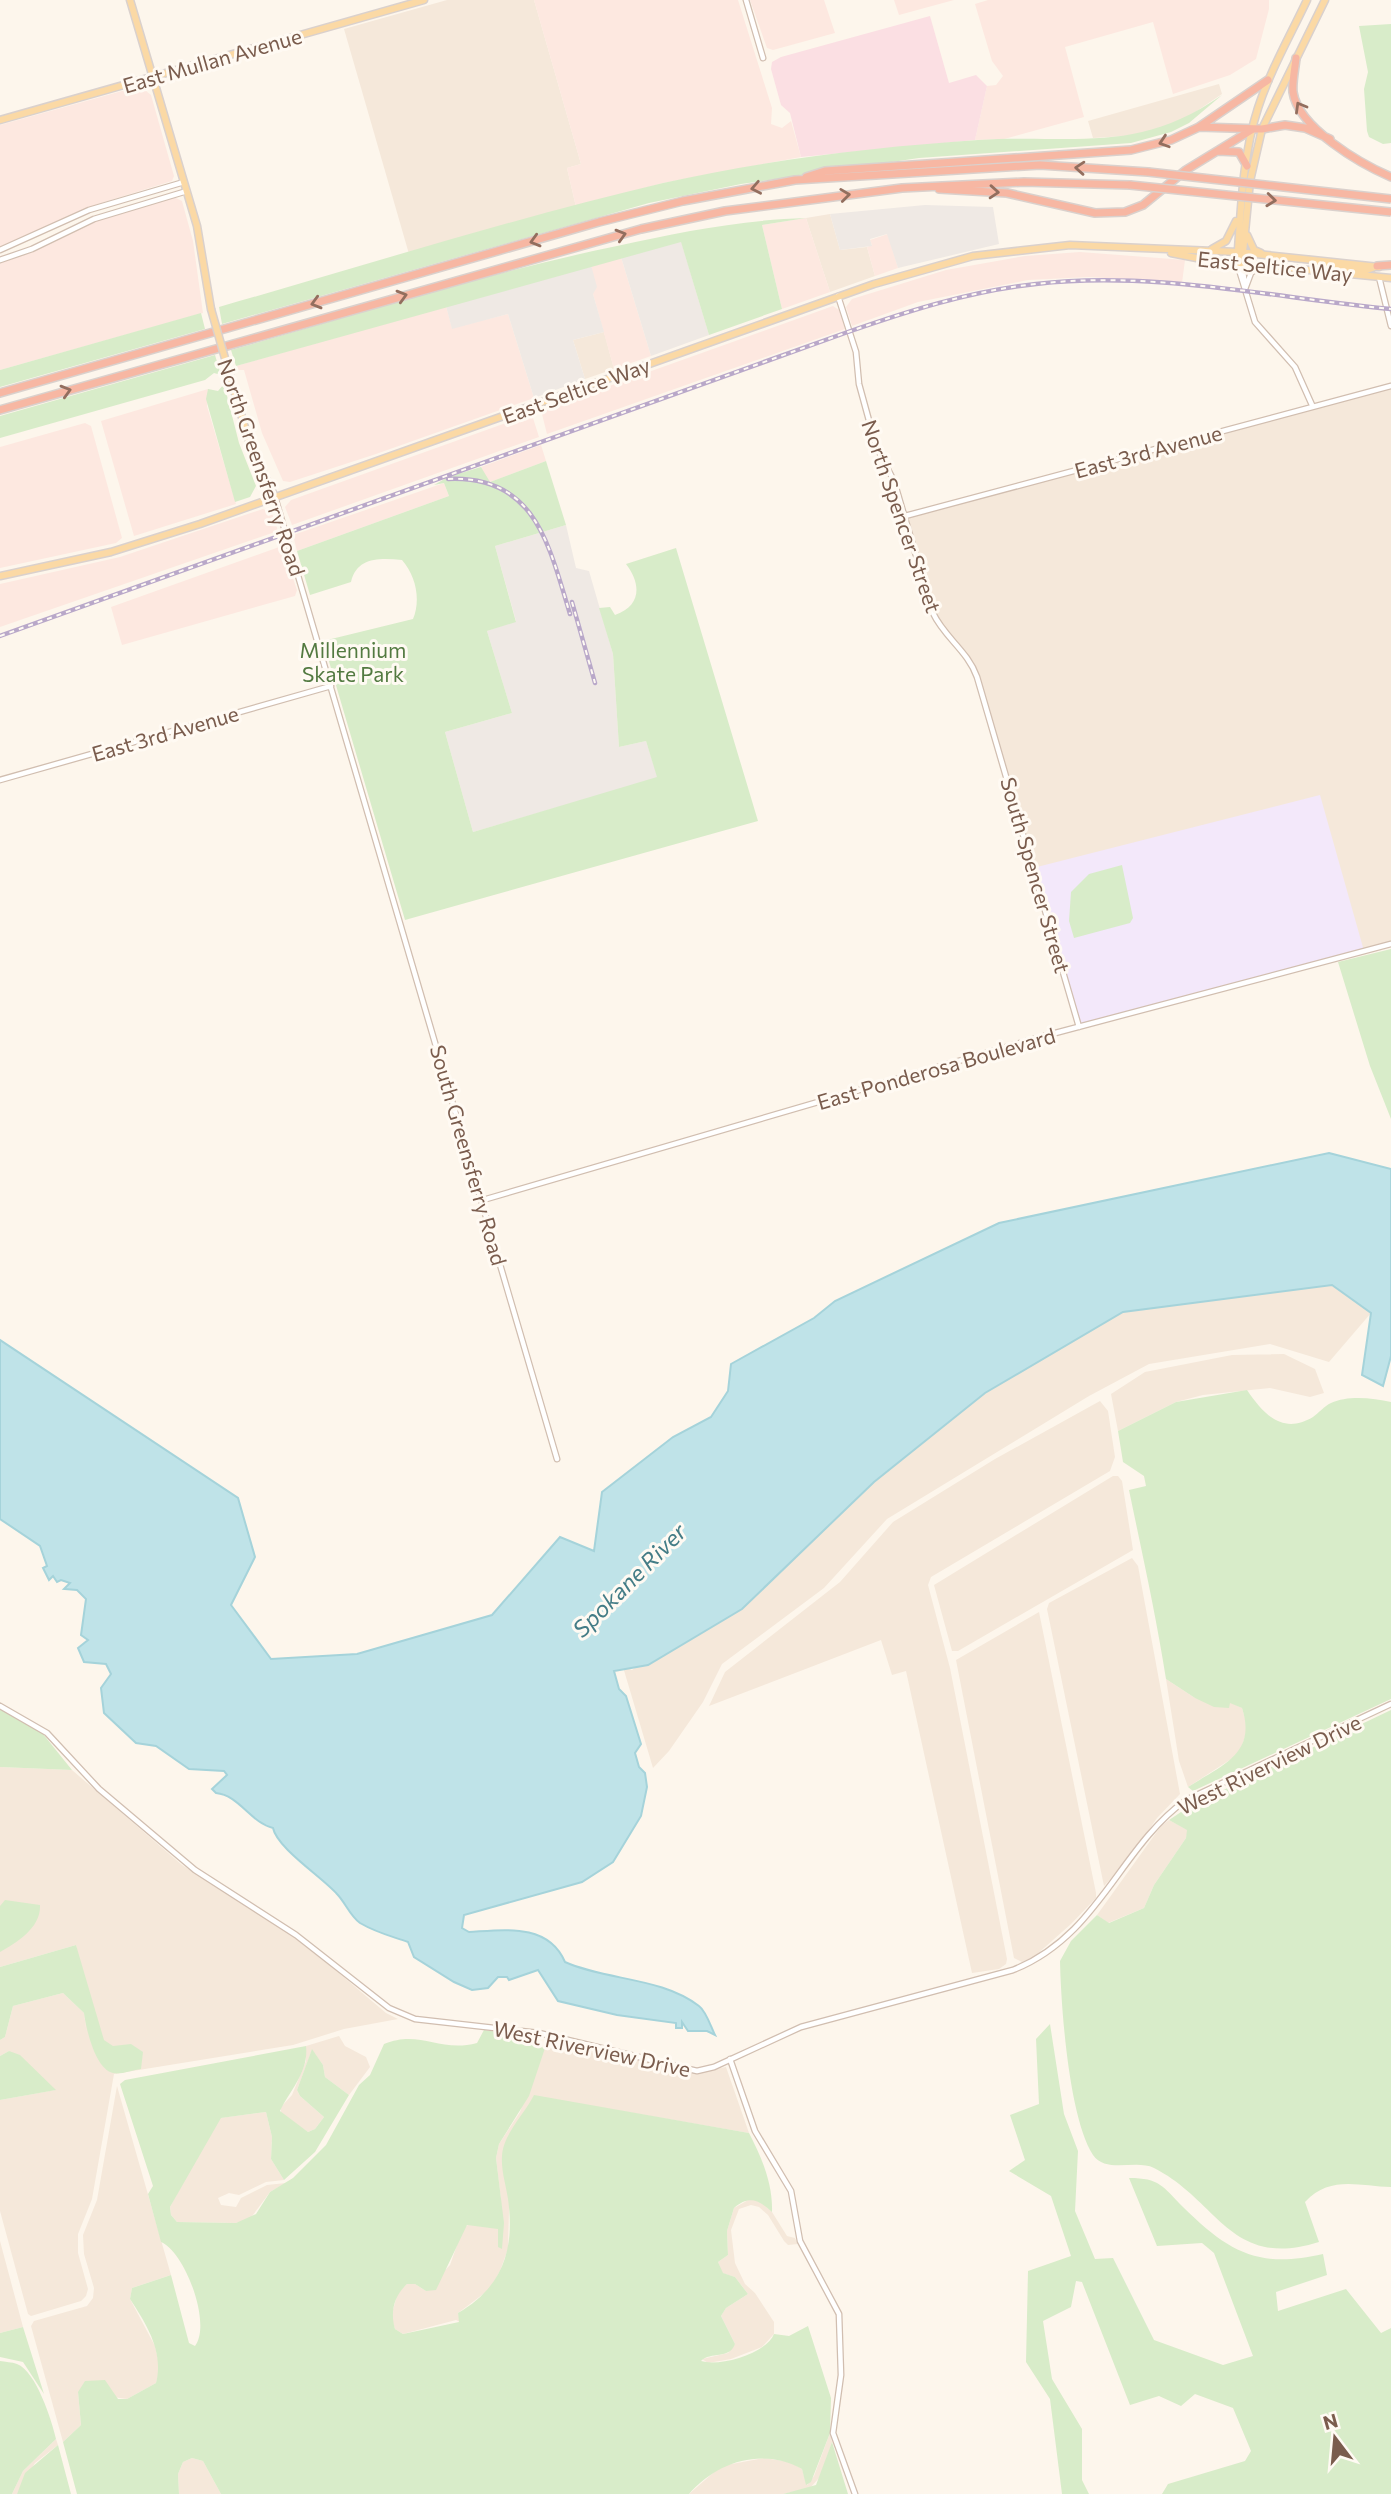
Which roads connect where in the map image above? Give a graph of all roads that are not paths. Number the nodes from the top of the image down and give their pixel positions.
1 (131, 0) edge
2 (424, 0) edge
3 (746, 0) edge
4 (1307, 0) edge
5 (1325, 0) edge
6 (763, 58) dead end
7 (1296, 58) junction
8 (153, 76) junction
9 (1268, 80) junction
10 (0, 120) edge
11 (1199, 127) junction
12 (1258, 129) junction
13 (1330, 139) junction
14 (1214, 152) junction
15 (1247, 166) junction
16 (1391, 177) edge
17 (795, 180) junction
18 (184, 182) junction
19 (902, 188) junction
20 (187, 191) junction
21 (1391, 199) edge
22 (1391, 212) edge
23 (1239, 216) junction
24 (1246, 233) junction
25 (0, 250) edge
26 (1159, 250) junction
27 (1208, 250) junction
28 (1240, 252) junction
29 (1266, 255) junction
30 (0, 260) edge
31 (1240, 263) junction
32 (1265, 266) junction
33 (1377, 266) junction
34 (1391, 267) edge
35 (1295, 269) junction
36 (1379, 277) junction
37 (1391, 278) edge
38 (1245, 290) junction
39 (838, 296) junction
40 (1391, 326) edge
41 (1391, 386) edge
42 (0, 393) edge
43 (1312, 405) junction
44 (0, 410) edge
45 (275, 497) junction
46 (905, 516) junction
47 (0, 576) edge
48 (331, 687) junction
49 (991, 724) joint
50 (0, 780) edge
51 (380, 850) joint
52 (1391, 944) edge
53 (1079, 1027) junction
54 (482, 1200) junction
55 (557, 1459) dead end
56 (1391, 1704) edge
57 (0, 1706) edge
58 (730, 2059) junction
59 (855, 2494) edge

1 - 8 main road, North Greensferry Road
2 - 8 main road, East Mullan Avenue
3 - 6 street
4 - 9 main road
5 - 7 main road
7 - 12 main road
13 -> 7 highway
8 - 10 main road, East Mullan Avenue
8 - 18 main road, North Greensferry Road
9 - 11 highway
9 - 12 main road
11 - 12 highway
11 -> 17 highway
12 - 13 highway
12 - 14 highway
12 - 15 main road
12 - 24 main road
13 - 16 highway
14 - 15 highway
19 -> 14 highway
15 - 23 main road
21 -> 17 highway, bridge
17 -> 42 highway
18 - 20 main road, North Greensferry Road
18 - 25 street
19 -> 22 highway, bridge
44 -> 19 highway
20 - 30 street
20 - 45 main road, North Greensferry Road, bridge
23 - 27 main road
23 - 28 main road
24 - 28 main road
24 - 29 main road
26 - 27 main road, East Seltice Way
26 - 31 main road, East Seltice Way
26 - 39 main road, East Seltice Way
27 - 28 main road, East Seltice Way
28 - 29 main road, East Seltice Way
28 - 31 main road
29 - 33 main road, East Seltice Way
31 - 32 main road, East Seltice Way
31 - 38 street
32 - 35 main road, East Seltice Way
32 - 38 street
33 - 34 highway
33 - 35 main road
33 - 36 main road
35 - 36 main road, East Seltice Way
36 - 37 main road, East Seltice Way
36 - 40 street
38 - 43 street
39 - 45 main road, East Seltice Way
39 - 46 street, North Spencer Street
41 - 43 street, East 3rd Avenue
43 - 46 street, East 3rd Avenue
45 - 47 main road, East Seltice Way
45 - 48 street, North Greensferry Road
46 - 49 street, North Spencer Street
48 - 50 street, East 3rd Avenue
48 - 51 street, North Greensferry Road
49 - 53 street, South Spencer Street
51 - 54 street, South Greensferry Road
52 - 53 street, East Ponderosa Boulevard
53 - 54 street, East Ponderosa Boulevard
54 - 55 street, South Greensferry Road
56 - 58 street, West Riverview Drive
57 - 58 street, West Riverview Drive
58 - 59 street

